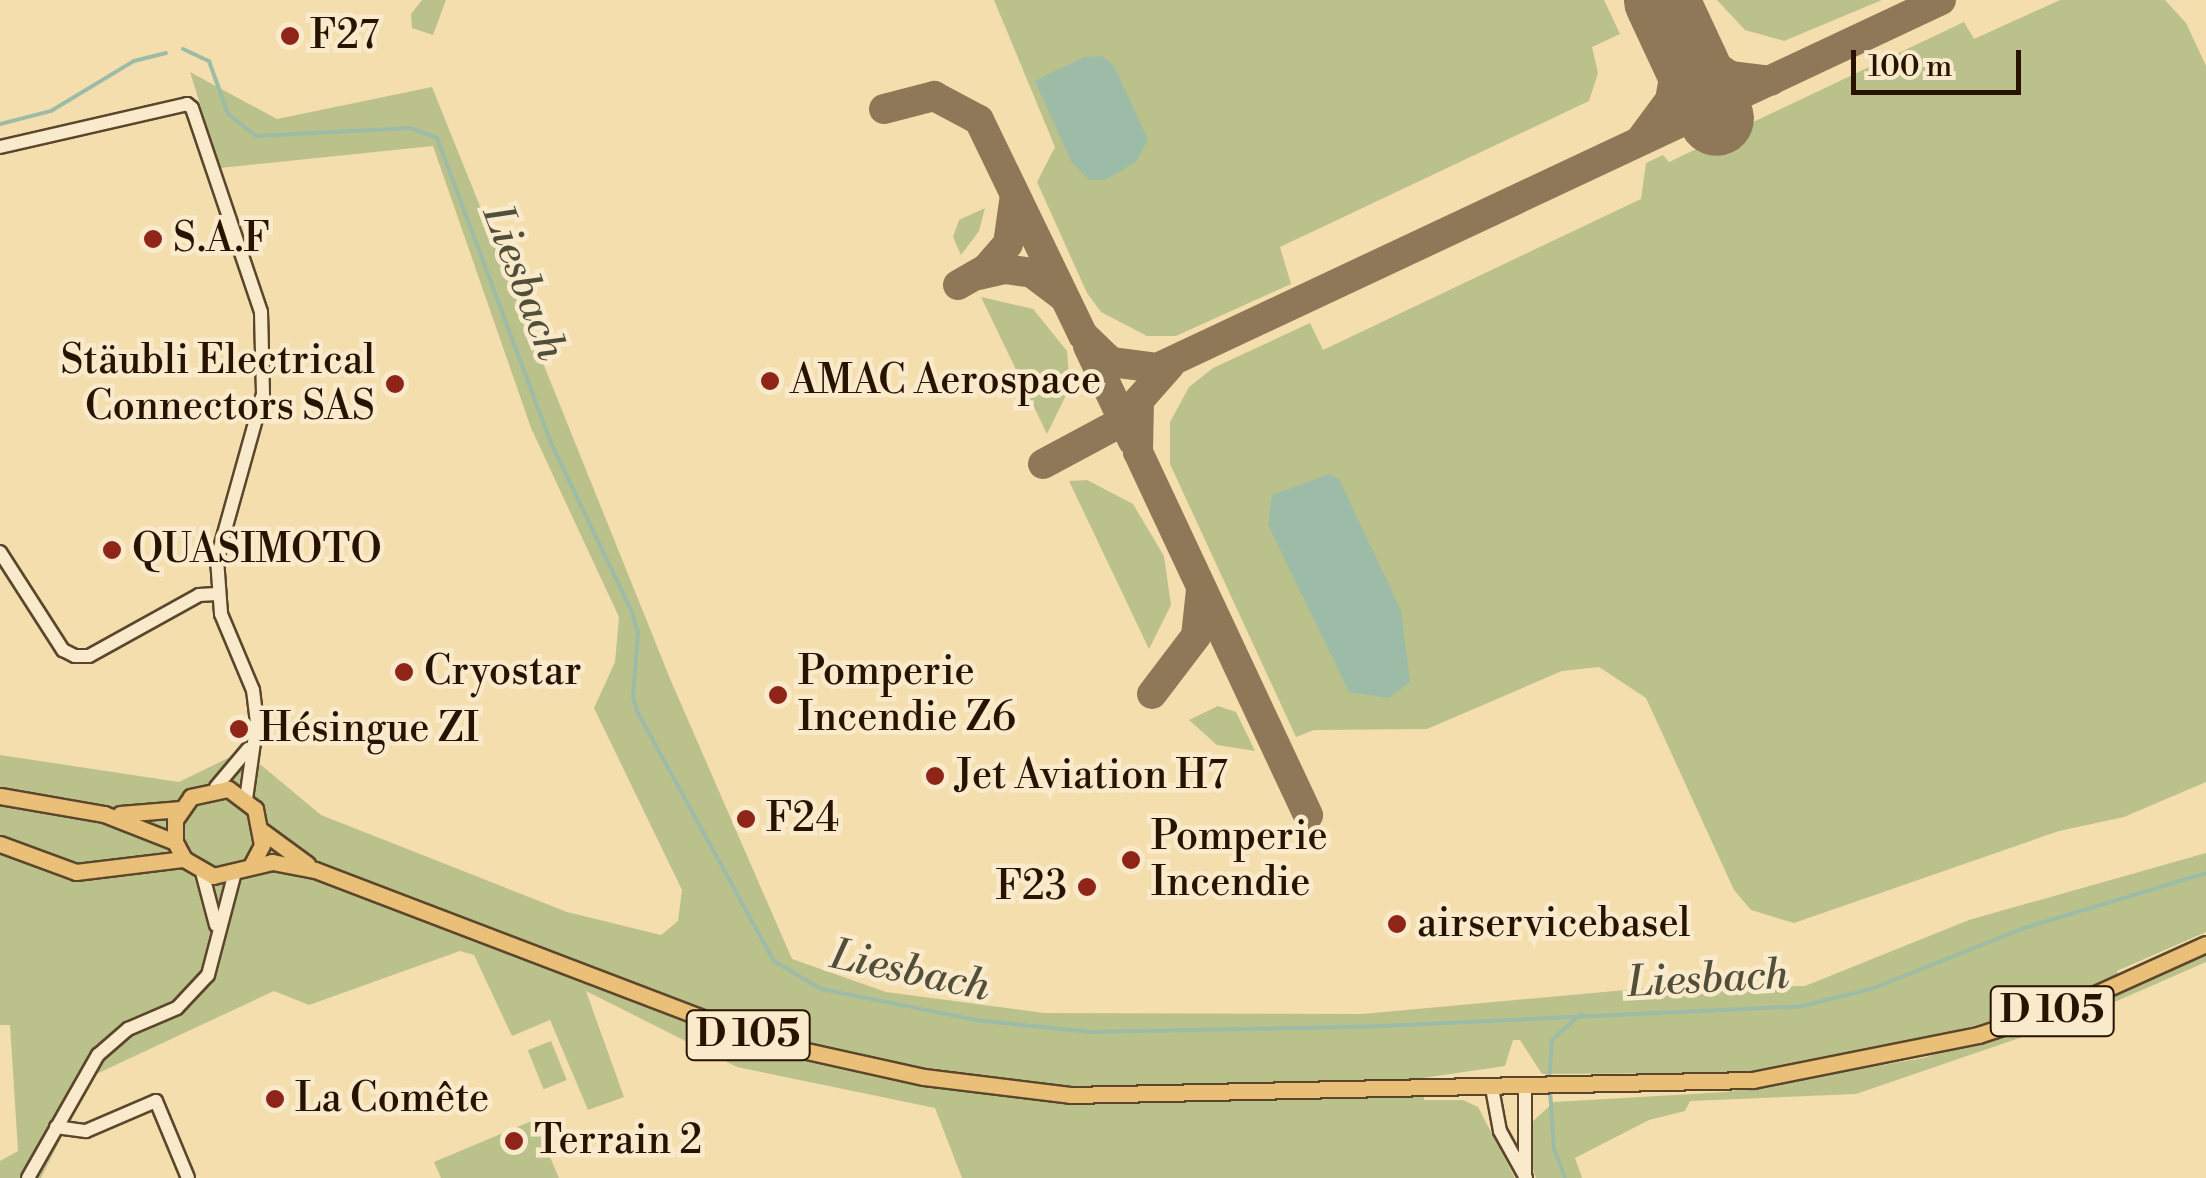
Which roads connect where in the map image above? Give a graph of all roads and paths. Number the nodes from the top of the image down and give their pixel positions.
1 (0, 147) edge
2 (0, 552) edge
3 (216, 594) junction
4 (250, 748) junction
5 (216, 786) junction
6 (0, 796) edge
7 (246, 799) junction
8 (180, 809) junction
9 (104, 814) junction
10 (262, 831) junction
11 (175, 842) junction
12 (0, 844) edge
13 (184, 860) junction
14 (252, 864) junction
15 (316, 870) junction
16 (202, 872) junction
17 (235, 872) junction
18 (218, 933) junction
19 (2206, 944) edge
20 (1532, 1087) junction
21 (1492, 1088) junction
22 (56, 1127) junction
23 (28, 1178) edge
24 (188, 1178) edge
25 (1526, 1178) edge

1 - 3 street
2 - 3 street
3 - 4 street
4 - 5 street
4 - 7 street
5 - 7 main road
5 - 8 main road
6 - 9 main road
7 - 10 main road
8 - 9 main road
8 - 11 main road
9 - 11 main road
10 - 14 main road
10 - 15 main road, D 105
11 - 13 main road
12 - 13 main road
13 - 16 main road
14 - 15 main road, D 105
14 - 17 main road
15 - 21 main road, D 105
16 - 17 main road
16 - 18 street
17 - 18 street
18 - 22 street
19 - 20 main road, D 105
20 - 21 main road, D 105
20 - 25 street
21 - 25 street
22 - 23 street
22 - 24 street

